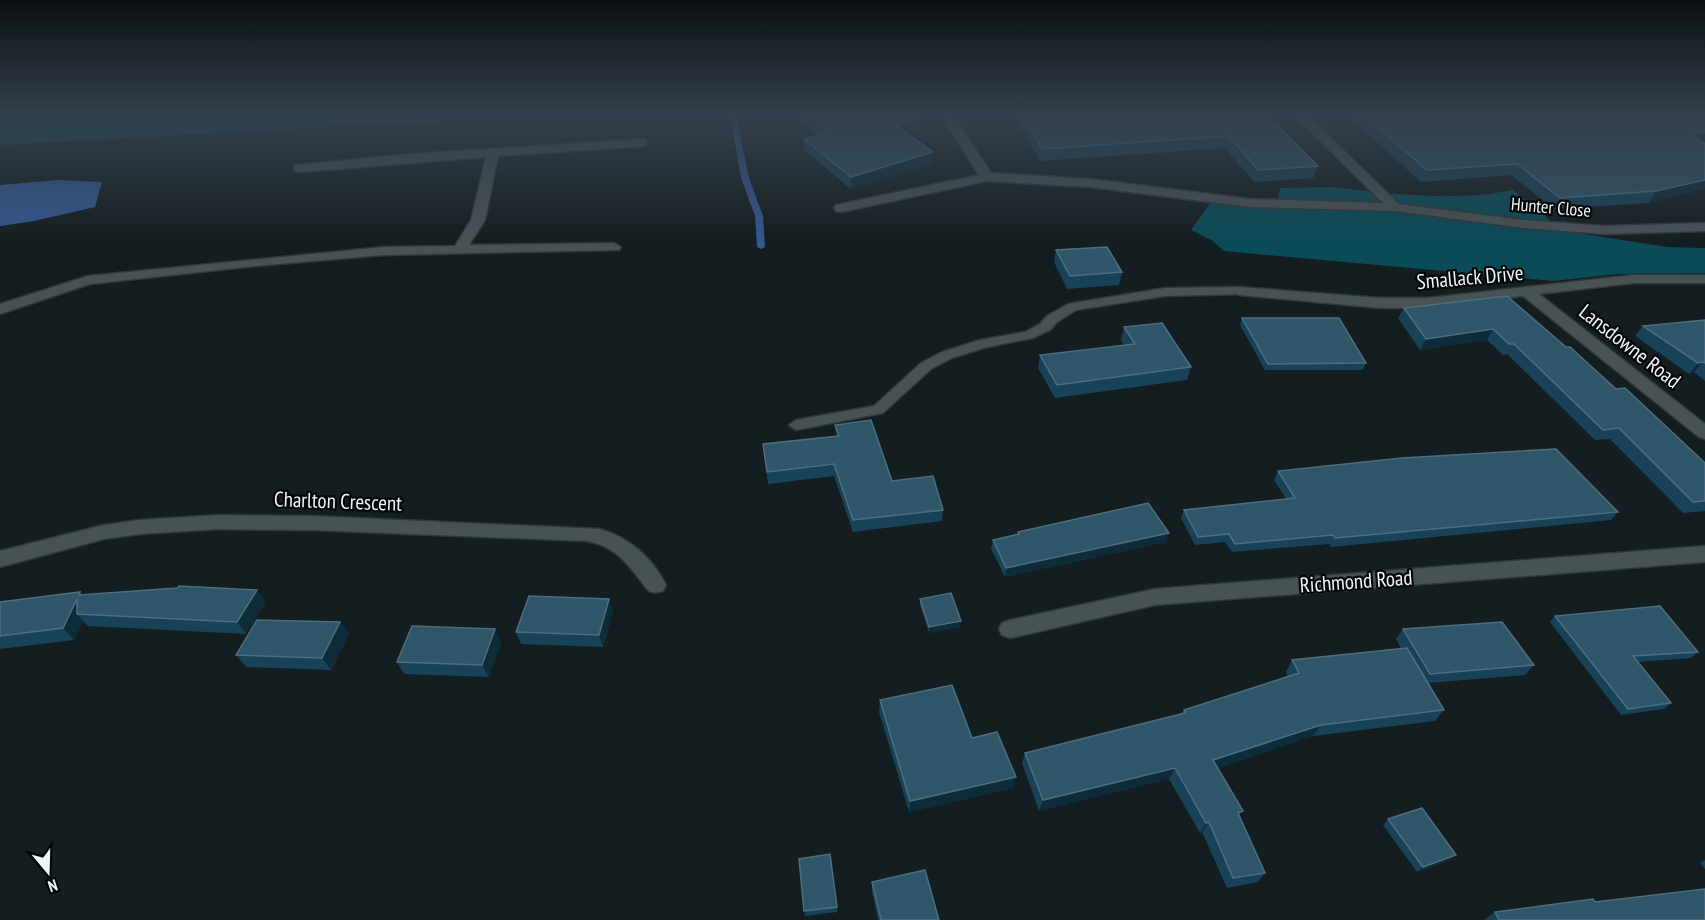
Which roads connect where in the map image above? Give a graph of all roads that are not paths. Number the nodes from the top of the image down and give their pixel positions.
1 (430, 158) edge
2 (492, 158) edge
3 (975, 158) edge
4 (1344, 158) edge
5 (300, 168) dead end
6 (987, 177) junction
7 (1395, 207) junction
8 (841, 208) dead end
9 (1705, 227) edge
10 (614, 247) dead end
11 (459, 250) junction
12 (1705, 279) edge
13 (1239, 291) joint
14 (1528, 293) junction
15 (0, 309) edge
16 (796, 425) dead end
17 (1705, 433) edge
18 (1705, 555) edge
19 (0, 559) edge
20 (656, 585) dead end
21 (1010, 629) dead end

1 - 5 street
2 - 11 street
3 - 6 street
4 - 7 street
6 - 7 street, Hunter Close
6 - 8 street, Hunter Close
7 - 9 street, Hunter Close
10 - 11 street
11 - 15 street
12 - 14 street, Smallack Drive
13 - 14 street, Smallack Drive
13 - 16 lane
14 - 17 street, Lansdowne Road
18 - 21 street, Richmond Road
19 - 20 street, Charlton Crescent

